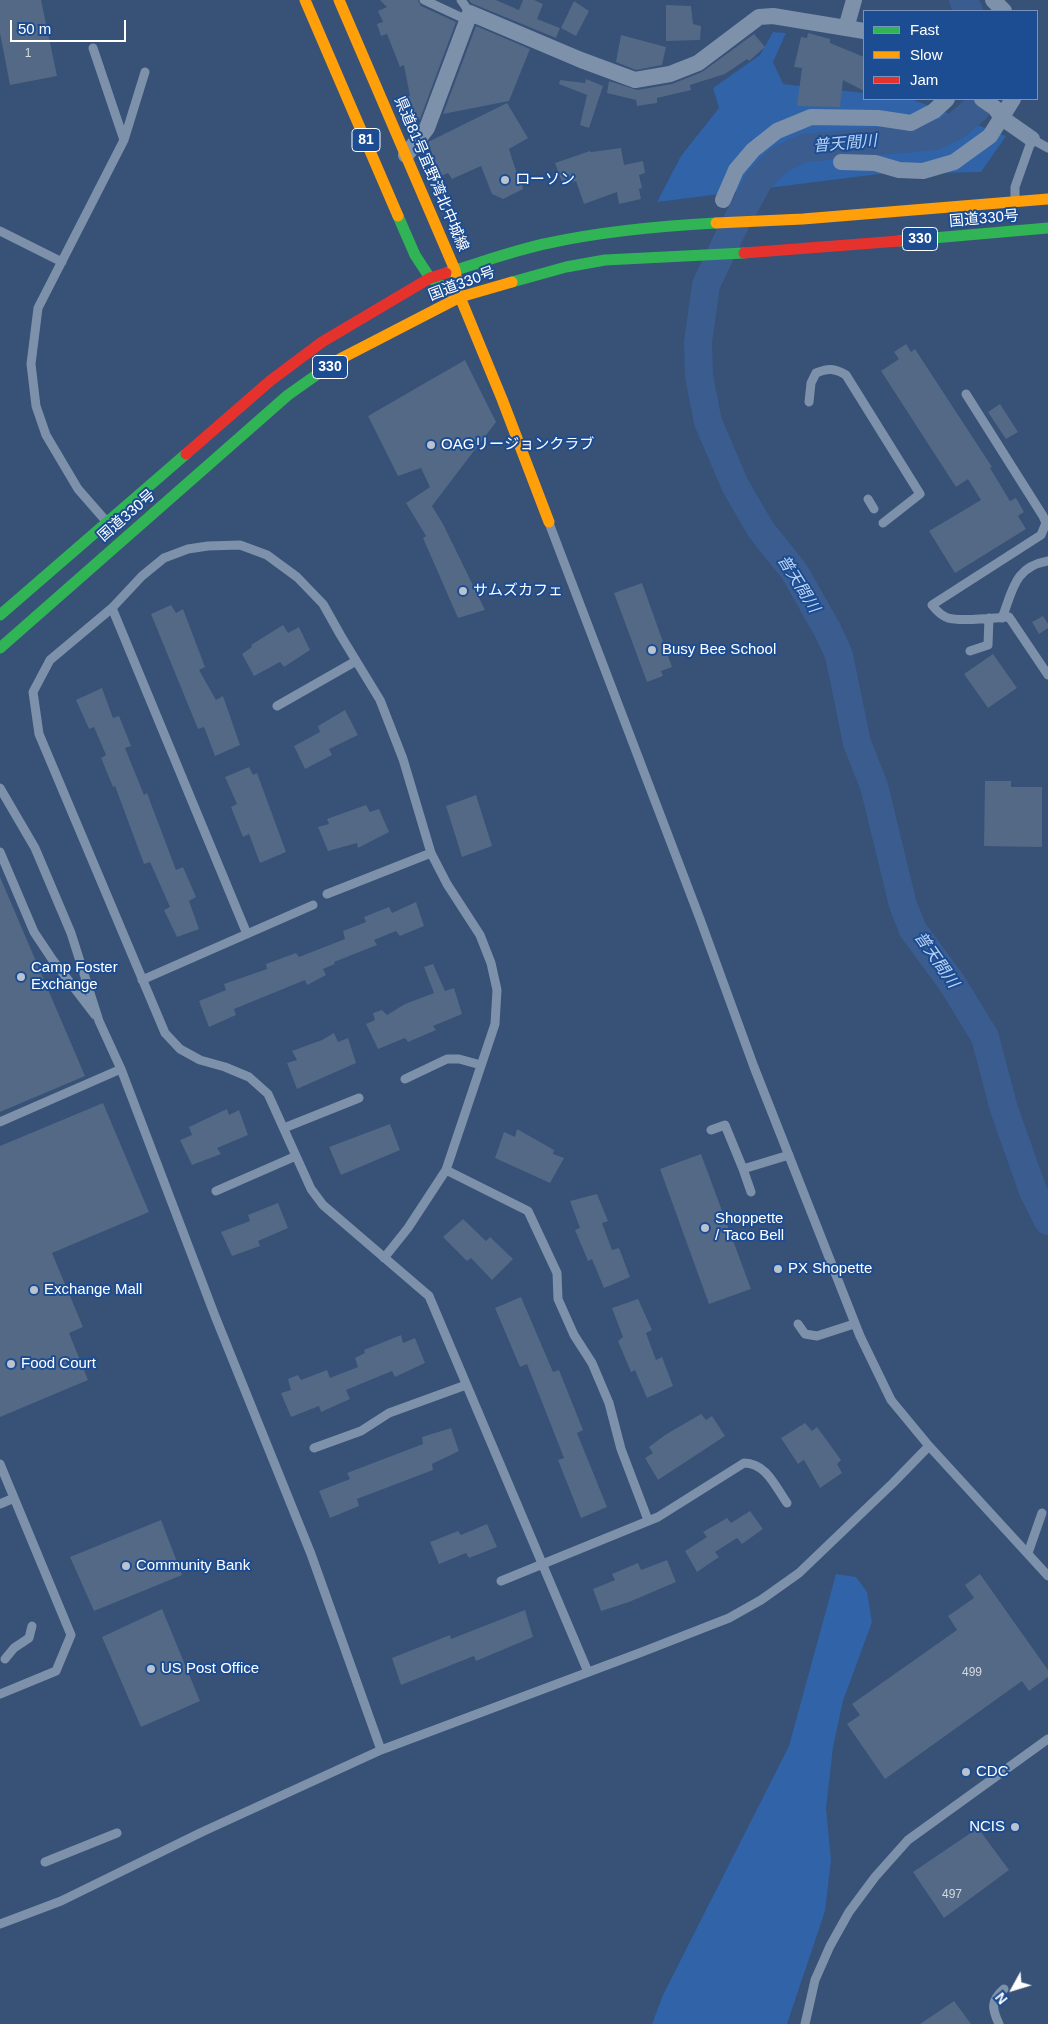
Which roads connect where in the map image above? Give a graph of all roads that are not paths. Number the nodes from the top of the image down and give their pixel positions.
1 (305, 0) edge
2 (339, 0) edge
3 (424, 0) edge
4 (854, 0) edge
5 (993, 0) edge
6 (1003, 10) edge
7 (466, 11) edge
8 (846, 28) junction
9 (863, 31) edge
10 (93, 48) dead end
11 (145, 72) dead end
12 (946, 100) edge
13 (1011, 100) edge
14 (993, 108) edge
15 (1032, 139) junction
16 (124, 140) junction
17 (1048, 148) edge
18 (406, 154) junction
19 (841, 162) dead end
20 (1048, 199) edge
21 (723, 200) dead end
22 (1015, 201) junction
23 (1048, 228) edge
24 (0, 231) edge
25 (62, 262) junction
26 (454, 270) junction
27 (430, 278) junction
28 (460, 297) junction
29 (966, 394) dead end
30 (809, 402) dead end
31 (868, 499) dead end
32 (874, 509) dead end
33 (549, 522) joint
34 (883, 523) dead end
35 (114, 531) junction
36 (1048, 561) edge
37 (112, 608) junction
38 (0, 615) edge
39 (990, 618) junction
40 (1002, 618) junction
41 (0, 648) edge
42 (970, 651) dead end
43 (356, 661) junction
44 (1048, 675) edge
45 (277, 706) dead end
46 (0, 788) edge
47 (0, 852) edge
48 (431, 853) junction
49 (327, 894) dead end
50 (313, 905) dead end
51 (247, 934) junction
52 (142, 980) junction
53 (100, 1021) junction
54 (481, 1065) junction
55 (121, 1069) junction
56 (405, 1079) dead end
57 (359, 1098) dead end
58 (0, 1122) edge
59 (284, 1128) junction
60 (711, 1130) dead end
61 (789, 1155) junction
62 (296, 1156) junction
63 (743, 1169) junction
64 (446, 1170) junction
65 (216, 1191) dead end
66 (752, 1192) dead end
67 (384, 1258) junction
68 (798, 1324) dead end
69 (854, 1324) junction
70 (466, 1385) junction
71 (929, 1446) junction
72 (314, 1448) dead end
73 (0, 1464) edge
74 (14, 1498) junction
75 (787, 1503) dead end
76 (0, 1504) edge
77 (1042, 1513) dead end
78 (648, 1520) junction
79 (1028, 1552) junction
80 (542, 1565) junction
81 (1048, 1576) edge
82 (501, 1581) dead end
83 (32, 1626) dead end
84 (5, 1660) dead end
85 (588, 1672) junction
86 (0, 1694) edge
87 (1048, 1739) edge
88 (381, 1750) junction
89 (117, 1833) dead end
90 (45, 1862) dead end
91 (0, 1924) edge
92 (1004, 1989) dead end
93 (805, 2024) edge
94 (999, 2024) edge

1 - 27 main road, 81
2 - 18 main road, 県道81号宜野湾北中城線 / 81
3 - 7 lane
4 - 8 street
5 - 6 street
7 - 8 street
7 - 18 street
8 - 9 street
10 - 16 lane
11 - 16 lane
12 - 21 street
13 - 14 street
14 - 15 street
14 - 19 street
15 - 17 lane
15 - 22 lane
16 - 25 lane
18 - 26 main road, 県道81号宜野湾北中城線 / 81
20 - 22 main road, 国道330号 / 330
22 - 26 main road, 国道330号 / 330
23 - 28 main road, 国道330号 / 330
24 - 25 lane
25 - 35 lane
26 - 27 main road, 国道330号 / 330
26 - 28 main road, 県道81号宜野湾北中城線 / 81
27 - 28 main road, 81
27 - 35 main road, 国道330号 / 330
28 - 33 main road, 県道81号宜野湾北中城線
28 - 35 main road, 国道330号 / 330
29 - 39 lane
30 - 34 lane
31 - 32 lane
33 - 61 lane
35 - 38 main road, 国道330号 / 330
35 - 41 main road, 国道330号 / 330
36 - 40 lane
37 - 43 lane
37 - 51 lane
37 - 52 lane
39 - 40 lane
39 - 42 lane
40 - 44 lane
43 - 45 lane
43 - 48 lane
46 - 53 lane
47 - 53 lane
48 - 49 lane
48 - 54 lane
50 - 51 lane
51 - 52 lane
52 - 59 lane
53 - 55 lane
54 - 56 lane
54 - 64 lane
55 - 58 lane
55 - 88 lane
57 - 59 lane
59 - 62 lane
60 - 63 lane
61 - 63 lane
61 - 69 lane
62 - 65 lane
62 - 67 lane
63 - 66 lane
64 - 67 lane
64 - 78 lane
67 - 70 lane
68 - 69 lane
69 - 71 lane
70 - 72 lane
70 - 80 lane
71 - 79 lane
71 - 85 lane
73 - 74 lane
74 - 76 lane
74 - 86 lane
75 - 78 lane
77 - 79 lane
78 - 80 lane
79 - 81 lane
80 - 82 lane
80 - 85 lane
83 - 84 lane
85 - 88 lane
87 - 93 lane
88 - 91 lane
89 - 90 lane
92 - 94 lane

